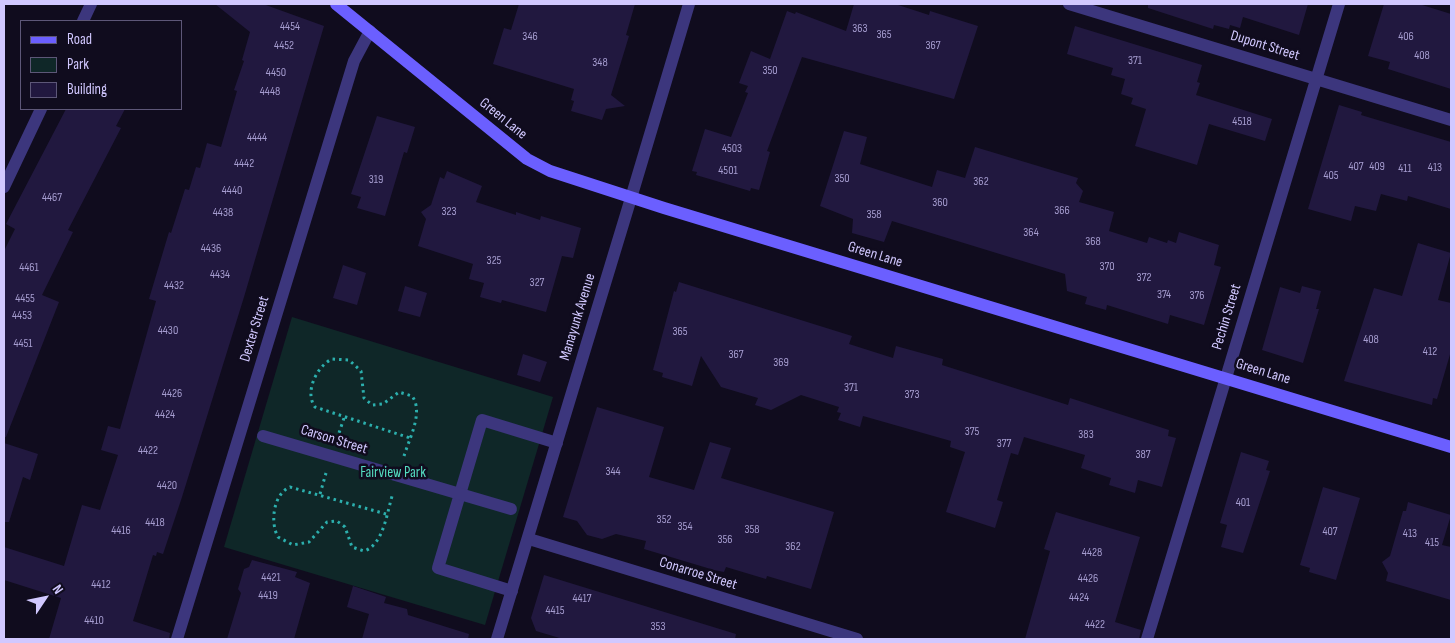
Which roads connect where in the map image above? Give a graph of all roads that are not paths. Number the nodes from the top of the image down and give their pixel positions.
1 (91, 4) edge
2 (336, 4) edge
3 (689, 4) edge
4 (1069, 4) edge
5 (1339, 4) edge
6 (83, 20) edge
7 (370, 31) junction
8 (1316, 78) junction
9 (41, 110) edge
10 (1451, 120) edge
11 (4, 187) edge
12 (631, 198) junction
13 (1226, 378) junction
14 (263, 436) dead end
15 (557, 443) junction
16 (1451, 447) edge
17 (460, 494) junction
18 (511, 509) dead end
19 (528, 539) junction
20 (512, 590) junction
21 (177, 639) edge
22 (497, 639) edge
23 (857, 639) edge
24 (1147, 639) edge

1 - 6 street
2 - 7 main road, Green Lane
3 - 12 street, Manayunk Avenue
4 - 8 street, Dupont Street
5 - 8 street, Pechin Street
7 - 12 main road, Green Lane
7 - 21 street, Dexter Street
8 - 10 street, Dupont Street
8 - 13 street, Pechin Street
9 - 11 street
12 - 13 main road, Green Lane
12 - 15 street, Manayunk Avenue
13 - 16 main road, Green Lane
13 - 24 street, Pechin Street
14 - 17 street, Carson Street
15 - 17 street
15 - 19 street, Manayunk Avenue
17 - 18 street, Carson Street
17 - 20 street
19 - 20 street, Manayunk Avenue
19 - 23 street, Conarroe Street
20 - 22 street, Manayunk Avenue

